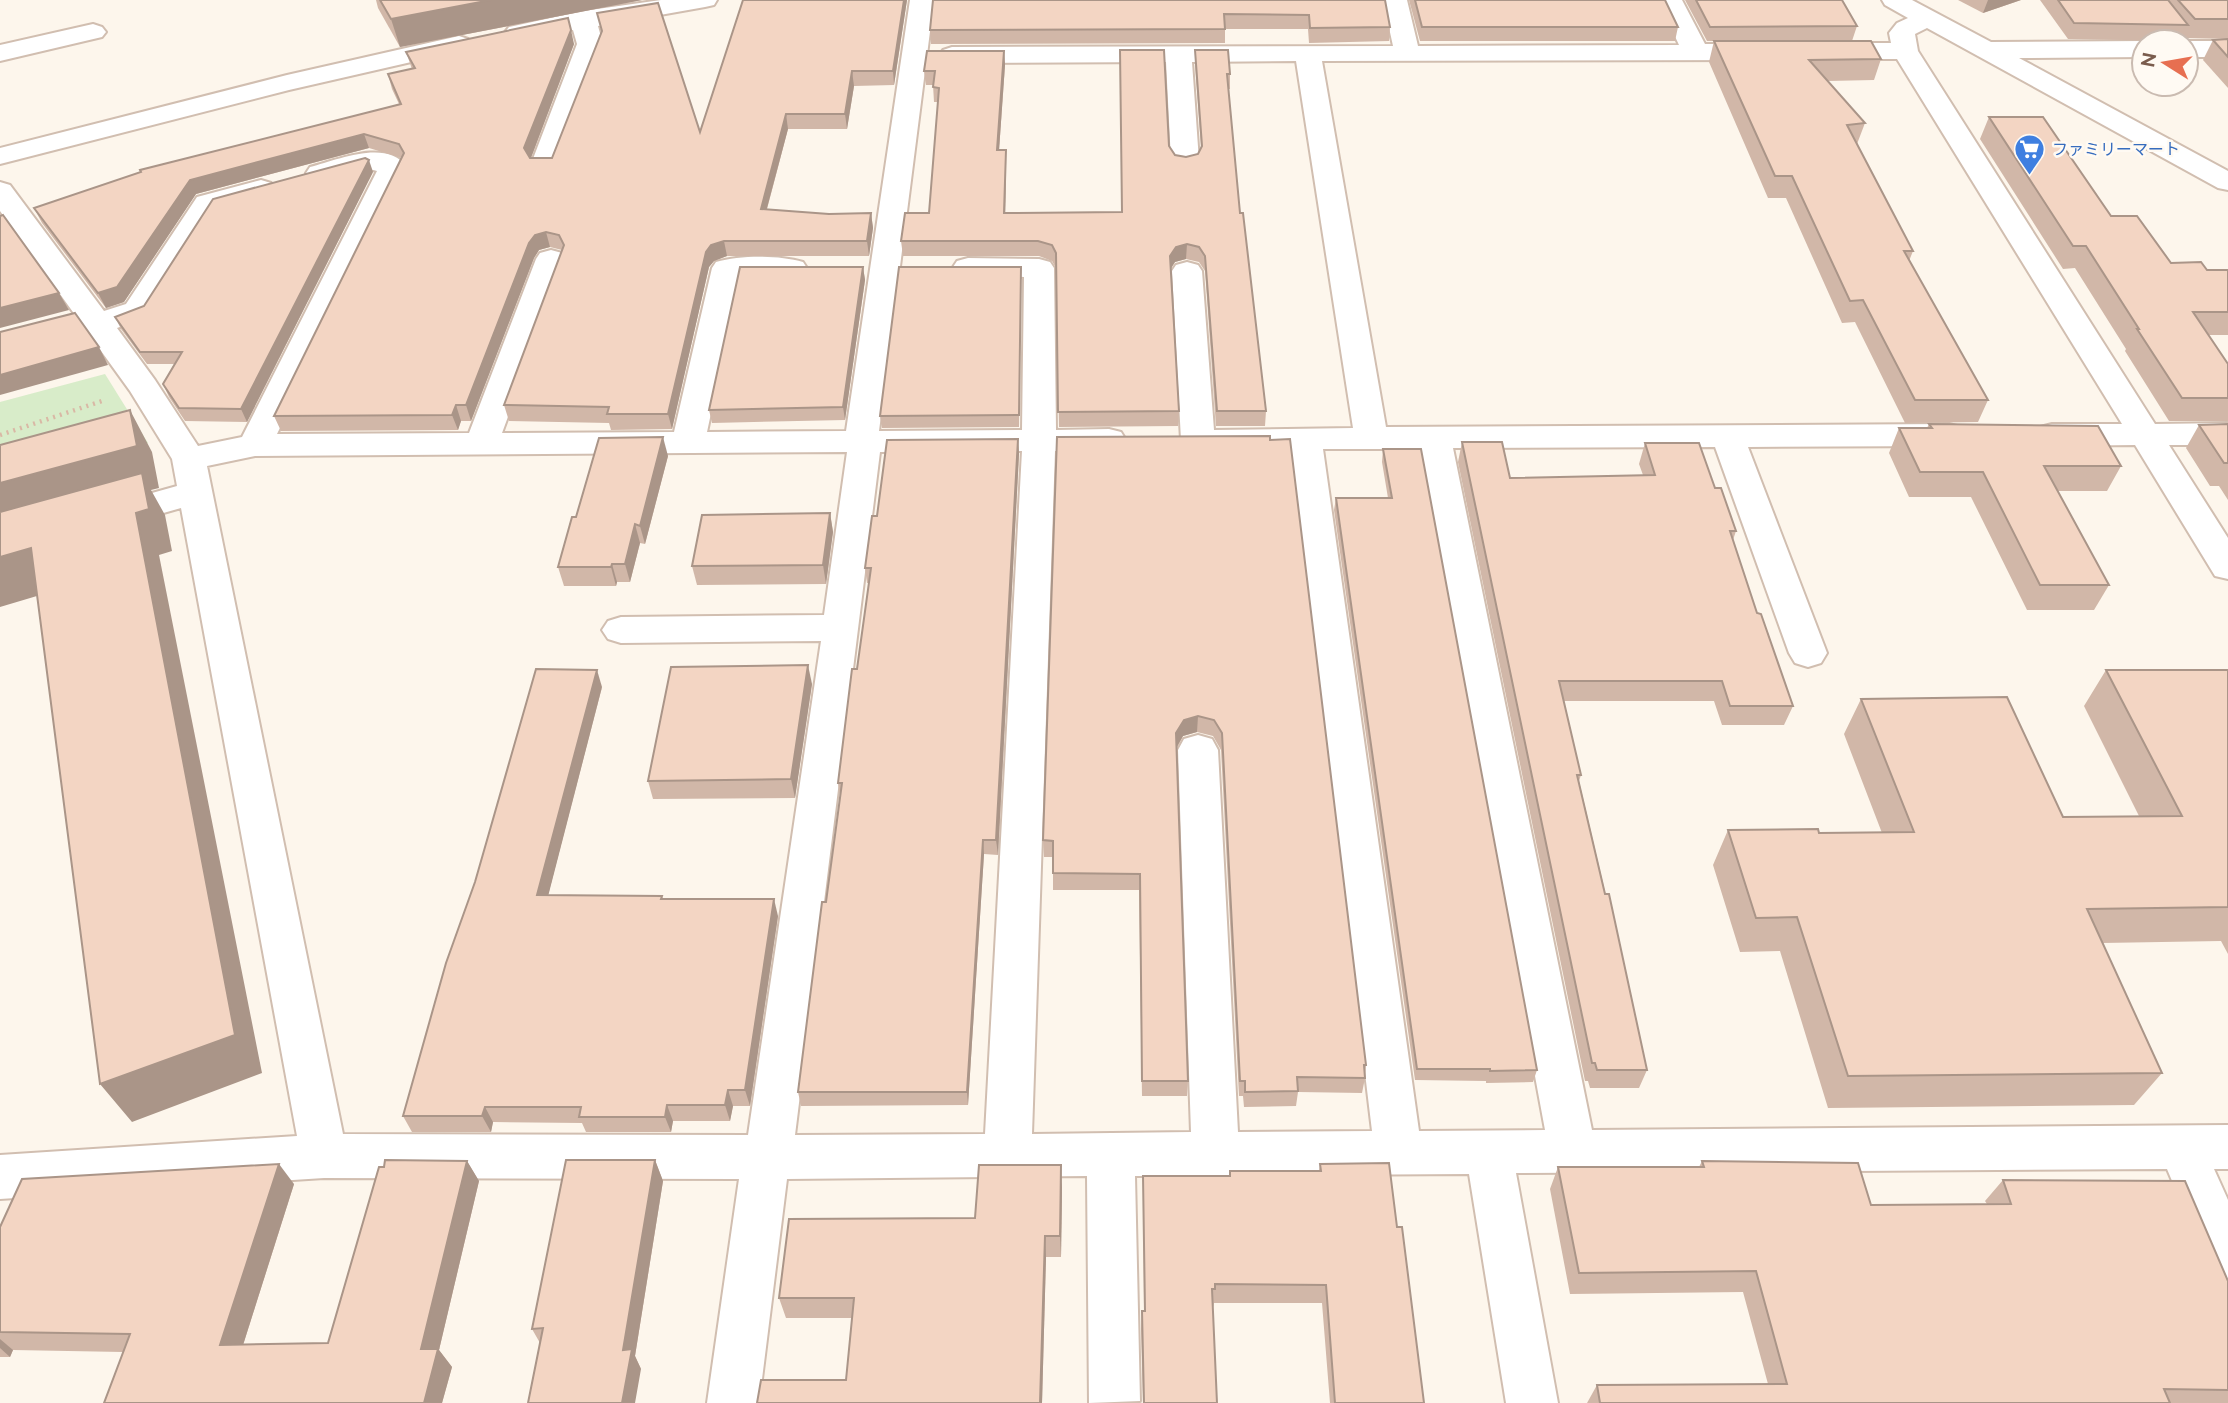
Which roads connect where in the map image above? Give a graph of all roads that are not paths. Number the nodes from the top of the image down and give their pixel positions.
1 (705, 0) edge
2 (922, 0) edge
3 (1395, 0) edge
4 (1671, 0) edge
5 (1894, 0) edge
6 (646, 4) edge
7 (583, 19) junction
8 (1928, 19) junction
9 (93, 32) dead end
10 (2130, 49) edge
11 (2200, 49) edge
12 (2228, 49) edge
13 (1985, 50) junction
14 (1905, 51) junction
15 (1696, 52) junction
16 (0, 53) edge
17 (1407, 53) junction
18 (1179, 54) junction
19 (1308, 54) junction
20 (915, 55) junction
21 (0, 156) edge
22 (1185, 161) edge
23 (545, 164) edge
24 (2228, 182) edge
25 (0, 191) edge
26 (551, 259) dead end
27 (885, 267) junction
28 (1187, 271) dead end
29 (86, 321) junction
30 (2145, 434) junction
31 (2228, 434) edge
32 (1978, 435) edge
33 (2020, 435) edge
34 (1728, 437) junction
35 (1434, 438) junction
36 (1305, 439) junction
37 (1371, 439) junction
38 (1039, 440) junction
39 (1172, 440) junction
40 (862, 442) junction
41 (688, 443) junction
42 (481, 444) junction
43 (255, 445) junction
44 (192, 476) junction
45 (78, 525) edge
46 (2228, 567) edge
47 (841, 628) junction
48 (621, 630) dead end
49 (1808, 653) dead end
50 (1198, 750) dead end
51 (2181, 1147) junction
52 (2228, 1147) edge
53 (1398, 1153) junction
54 (1489, 1153) junction
55 (1573, 1153) junction
56 (1111, 1155) junction
57 (1215, 1155) junction
58 (324, 1156) junction
59 (1009, 1156) junction
60 (766, 1157) junction
61 (0, 1177) edge
62 (2228, 1256) edge
63 (1114, 1401) dead end
64 (733, 1403) edge
65 (1532, 1403) edge

1 - 6 street
2 - 20 street
3 - 17 street
4 - 15 street
5 - 8 street
6 - 7 street
7 - 21 street
7 - 23 street
8 - 13 street
8 - 14 street
9 - 16 street
10 - 13 street
11 - 12 street
13 - 24 street
14 - 15 street
14 - 30 street
15 - 17 street
17 - 19 street
18 - 19 street
18 - 20 street
18 - 22 street
19 - 37 street
20 - 27 street
25 - 29 street
26 - 42 street
27 - 38 street
27 - 40 street
27 - 41 street
28 - 39 street
29 - 43 street
29 - 44 street
30 - 31 street
30 - 33 street
30 - 46 street
32 - 34 street
34 - 35 street
34 - 49 street
35 - 37 street
35 - 55 street
36 - 37 street
36 - 39 street
36 - 53 street
38 - 39 street
38 - 40 street
38 - 59 street
40 - 41 street
40 - 47 street
41 - 42 street
42 - 43 street
43 - 44 street
44 - 45 street
44 - 58 street
47 - 48 street
47 - 60 street
50 - 57 street
51 - 52 street
51 - 55 street
51 - 62 street
53 - 54 street
53 - 57 street
54 - 55 street
54 - 65 street
56 - 57 street
56 - 59 street
56 - 63 street
58 - 60 street
58 - 61 street
59 - 60 street
60 - 64 street

